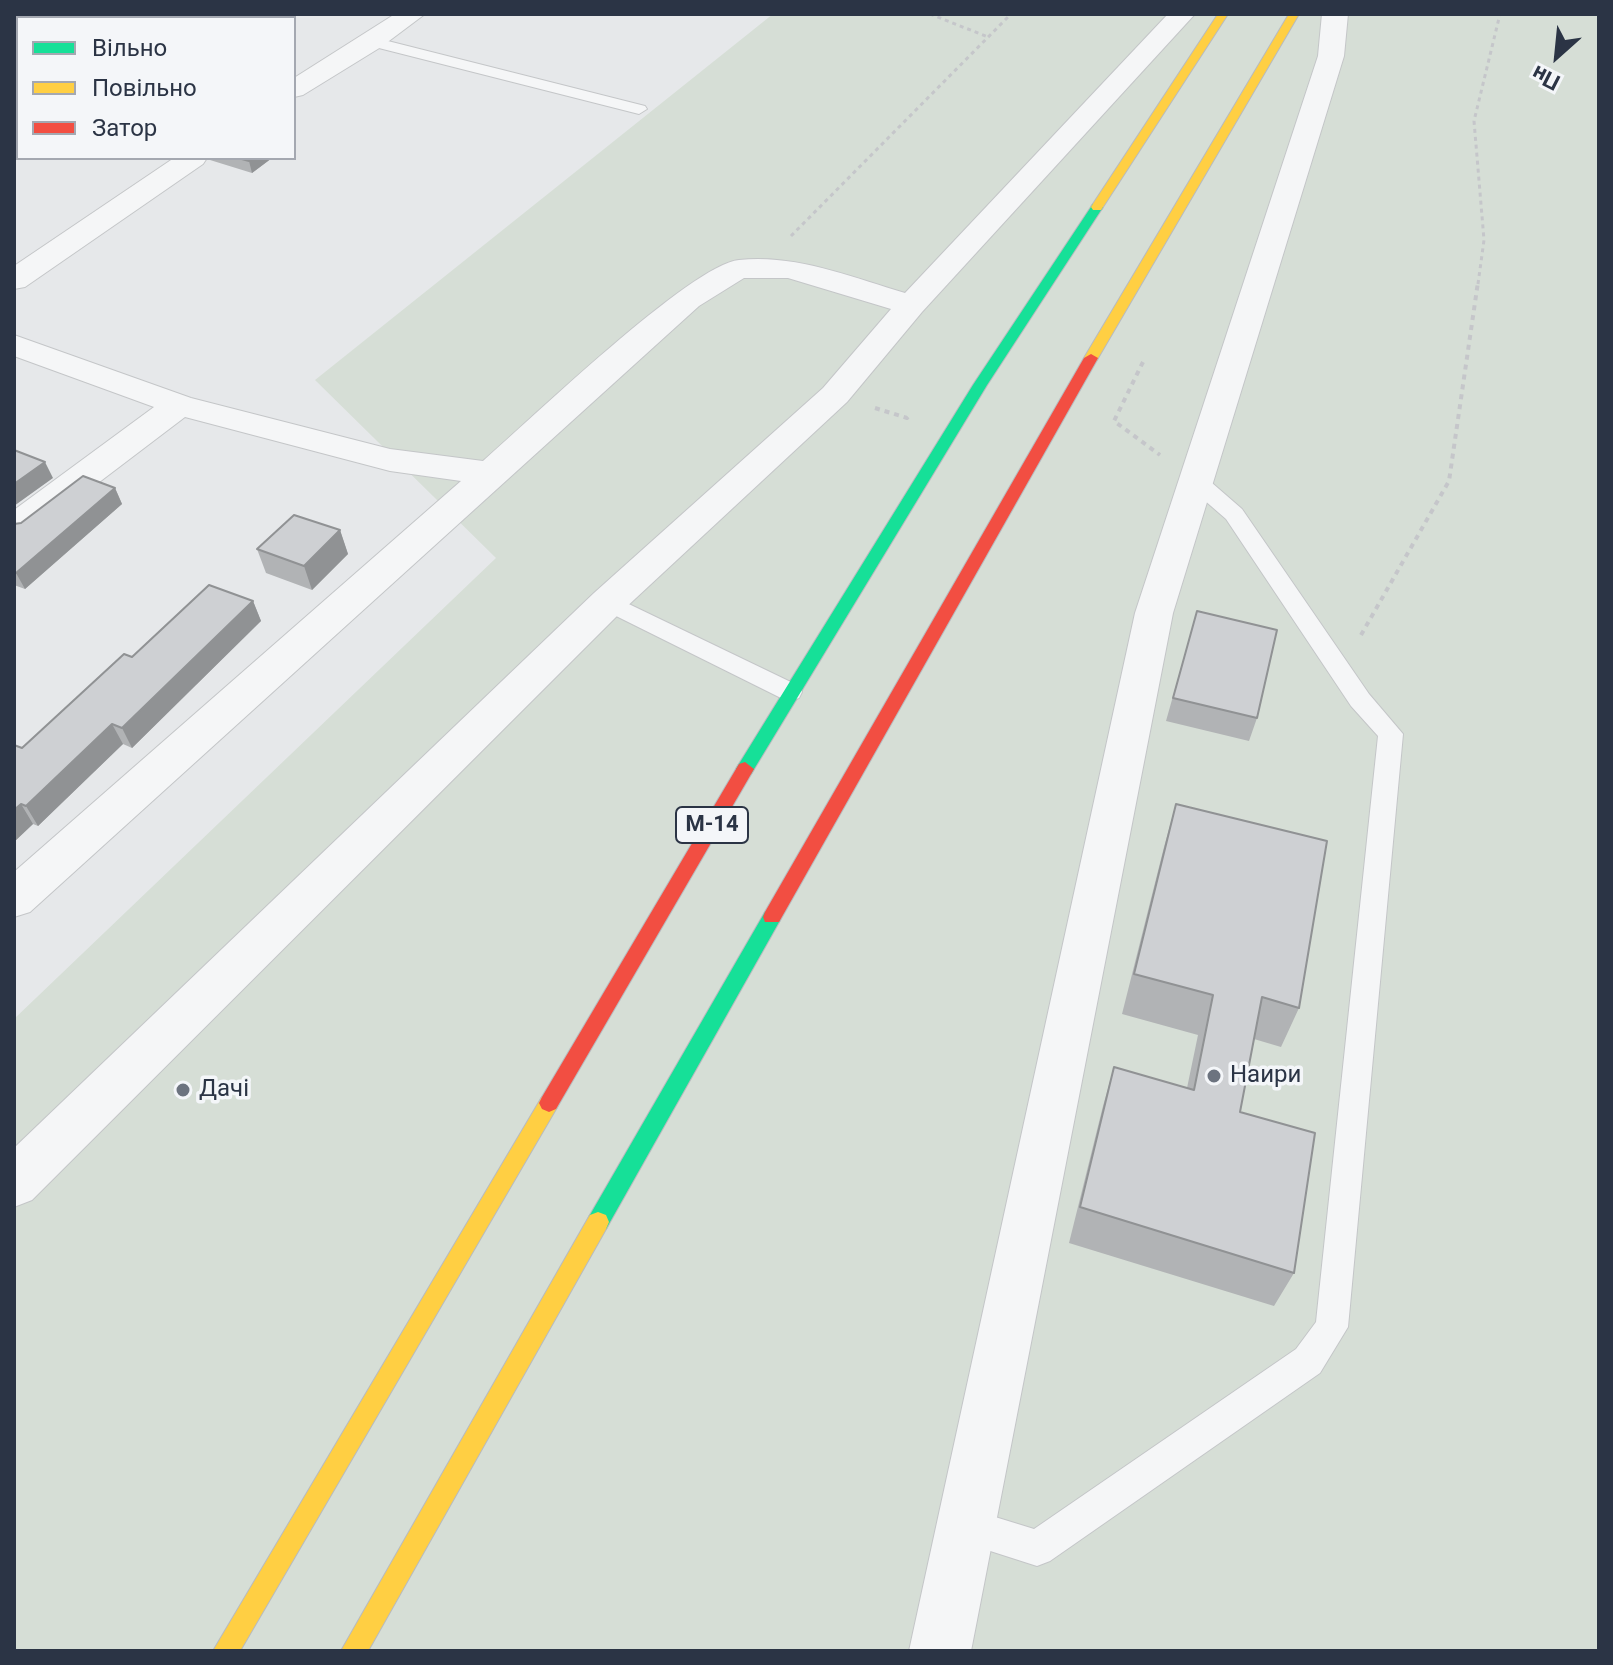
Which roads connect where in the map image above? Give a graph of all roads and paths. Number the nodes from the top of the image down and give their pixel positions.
1 (412, 14) edge
2 (930, 14) edge
3 (1011, 14) edge
4 (1182, 14) edge
5 (1223, 14) edge
6 (1294, 14) edge
7 (1335, 14) edge
8 (1500, 14) edge
9 (988, 37) junction
10 (372, 42) junction
11 (297, 84) edge
12 (639, 109) dead end
13 (190, 160) edge
14 (790, 269) junction
15 (14, 280) edge
16 (911, 305) junction
17 (14, 345) edge
18 (1143, 362) dead end
19 (835, 395) junction
20 (179, 405) junction
21 (917, 407) dead end
22 (493, 474) junction
23 (1196, 481) junction
24 (14, 528) edge
25 (608, 602) junction
26 (1340, 671) junction
27 (790, 692) junction
28 (14, 899) edge
29 (14, 1183) edge
30 (966, 1526) junction
31 (226, 1651) edge
32 (354, 1651) edge
33 (940, 1651) edge

1 - 10 street
2 - 9 path
3 - 9 path
4 - 16 street
5 - 27 highway, М-14
6 - 32 highway
7 - 23 street
8 - 26 path
9 - 14 path
10 - 11 street
10 - 12 lane
13 - 15 street
14 - 16 street
14 - 22 street
16 - 19 street
17 - 20 street
18 - 23 path
19 - 21 path
19 - 25 street
20 - 22 street
20 - 24 street
22 - 28 street
23 - 26 lane
23 - 30 street
25 - 27 lane
25 - 29 street
26 - 30 lane
27 - 31 highway, М-14
30 - 33 street

